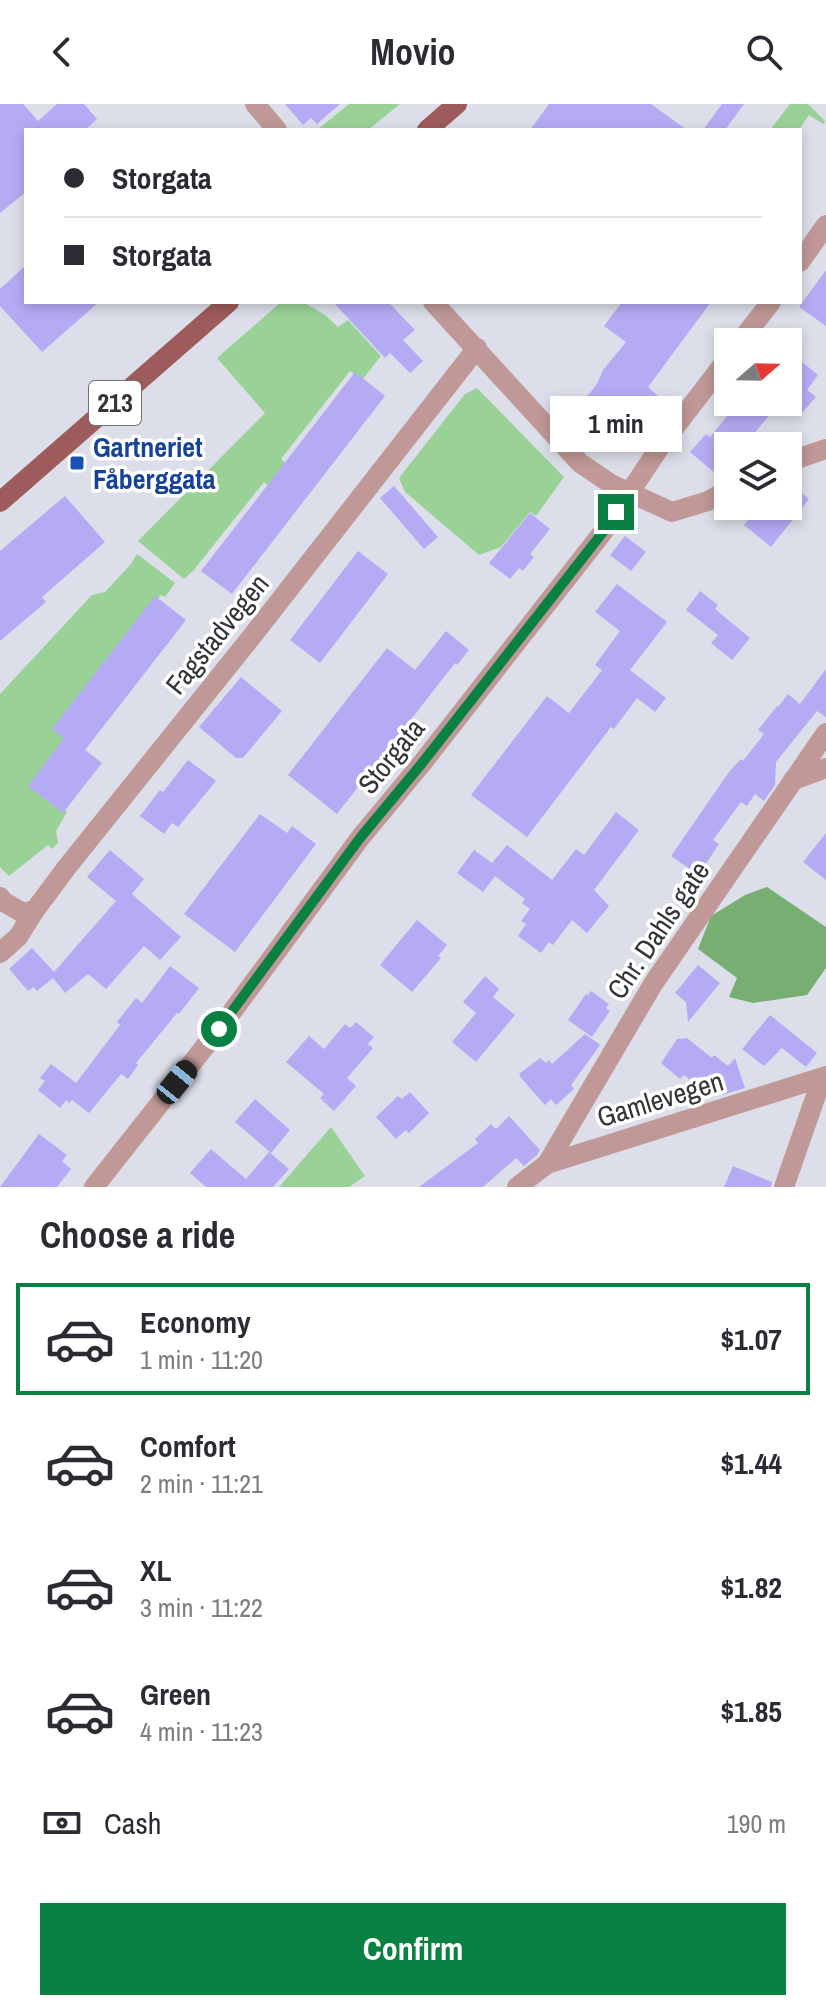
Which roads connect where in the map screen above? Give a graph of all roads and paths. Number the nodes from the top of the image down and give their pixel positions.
1 (255, 104) edge
2 (457, 104) edge
3 (275, 128) edge
4 (429, 128) edge
5 (826, 225) edge
6 (802, 259) edge
7 (227, 304) edge
8 (435, 304) edge
9 (769, 304) edge
10 (751, 328) edge
11 (477, 348) junction
12 (714, 376) edge
13 (826, 449) edge
14 (802, 457) edge
15 (629, 493) junction
16 (714, 498) edge
17 (0, 502) edge
18 (826, 733) edge
19 (826, 768) edge
20 (793, 780) junction
21 (0, 897) edge
22 (35, 910) junction
23 (0, 953) edge
24 (824, 1077) edge
25 (547, 1164) junction
26 (94, 1187) edge
27 (517, 1187) edge
28 (784, 1187) edge

1 - 3 street
2 - 4 main road
5 - 6 street
7 - 17 main road, 213
8 - 11 street
9 - 10 street
11 - 15 street
11 - 22 street, Fagstadvegen
12 - 15 street, Storgata
13 - 14 street
15 - 16 street
15 - 26 street, Storgata
18 - 20 street, Chr. Dahls gate
19 - 20 street
20 - 25 street, Chr. Dahls gate
21 - 22 street
22 - 23 street, Fagstadvegen
24 - 25 street, Gamlevegen
24 - 28 street
25 - 27 street, Gamlevegen

